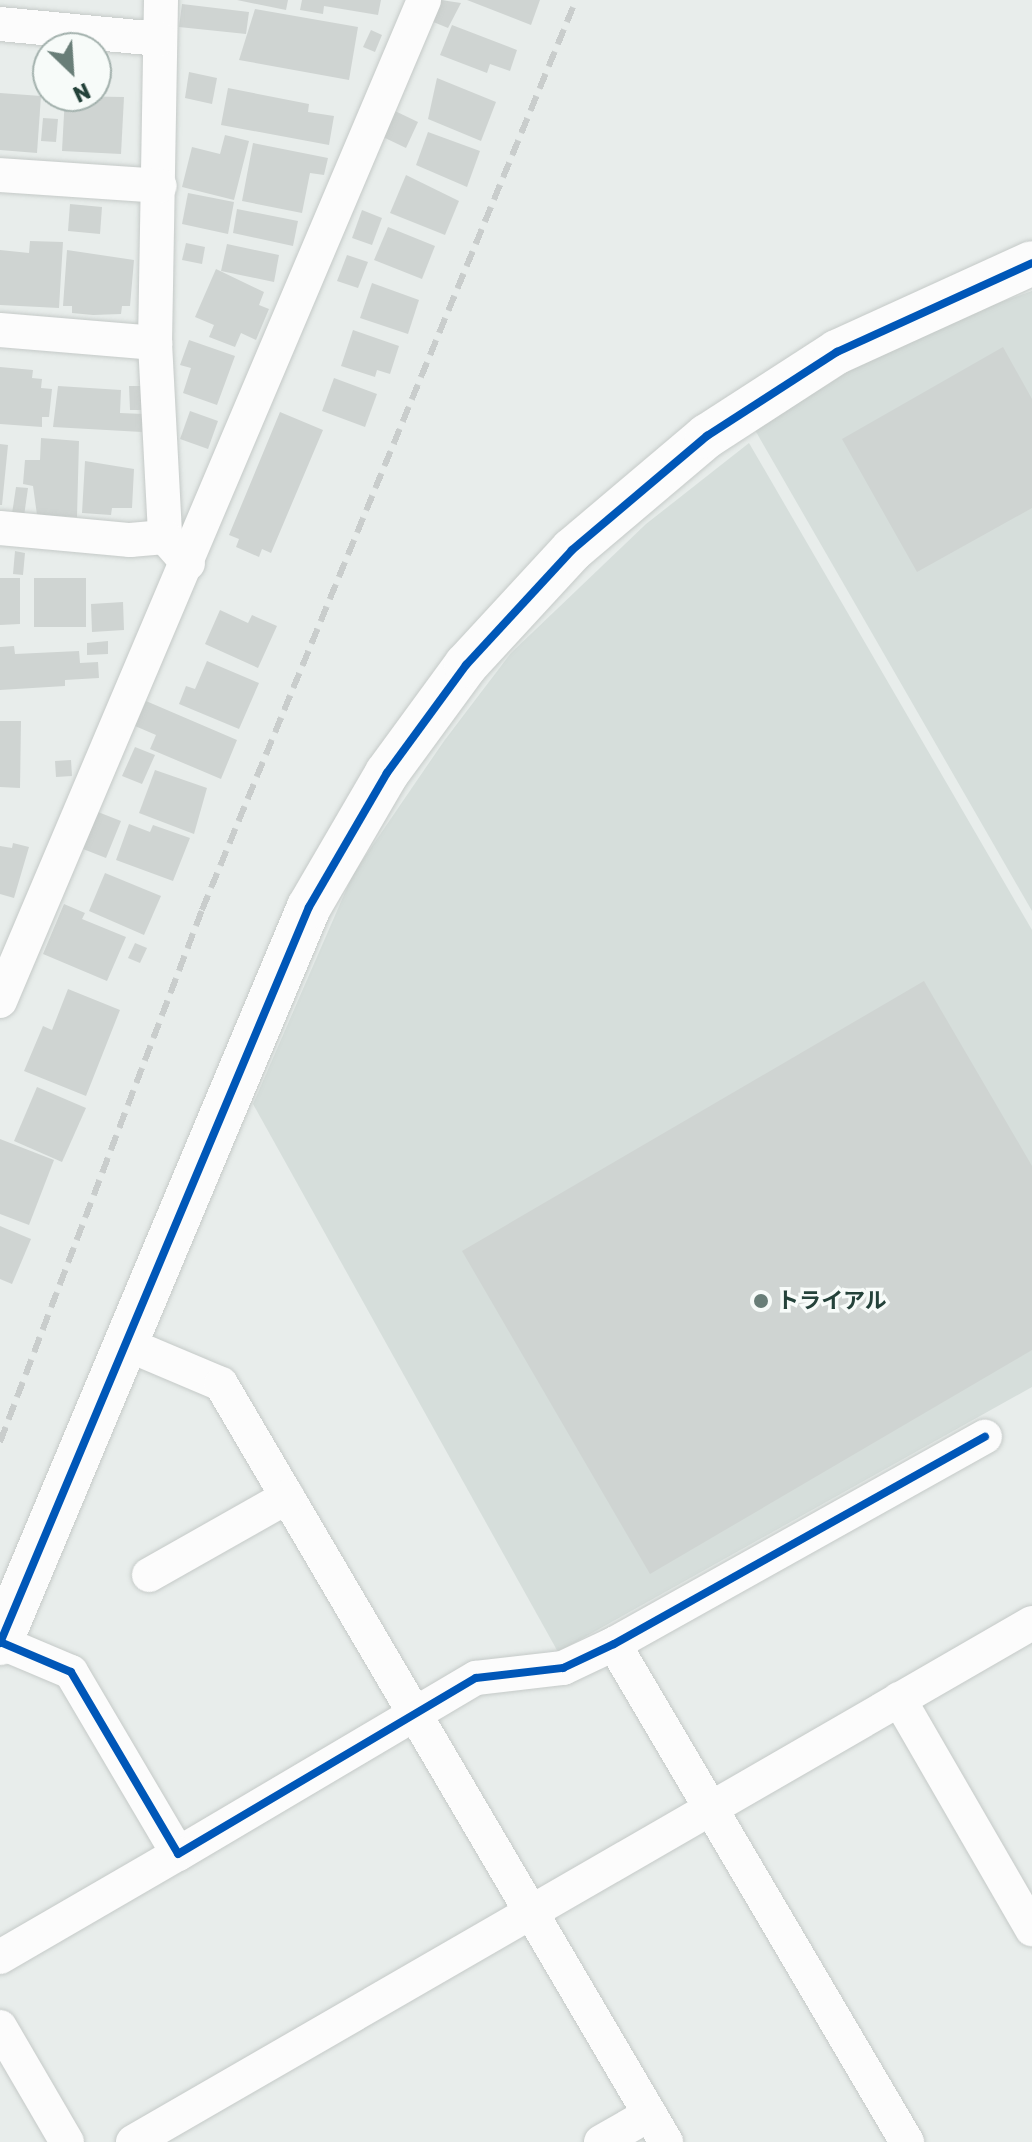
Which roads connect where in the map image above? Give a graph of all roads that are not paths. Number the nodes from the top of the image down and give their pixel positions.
1 (161, 0) edge
2 (424, 0) edge
3 (0, 24) edge
4 (159, 39) junction
5 (0, 175) edge
6 (160, 186) junction
7 (1032, 263) edge
8 (0, 330) edge
9 (155, 343) junction
10 (0, 528) edge
11 (165, 537) junction
12 (188, 563) junction
13 (0, 1001) edge
14 (124, 1343) junction
15 (985, 1437) dead end
16 (287, 1497) junction
17 (149, 1575) dead end
18 (1032, 1623) edge
19 (0, 1642) edge
20 (614, 1644) junction
21 (899, 1699) junction
22 (414, 1713) junction
23 (711, 1809) junction
24 (178, 1854) junction
25 (530, 1911) junction
26 (1032, 1929) edge
27 (0, 1957) edge
28 (0, 2027) edge
29 (658, 2128) edge
30 (67, 2142) edge
31 (133, 2142) edge
32 (601, 2142) edge
33 (907, 2142) edge

1 - 4 street
2 - 12 street
3 - 4 street
4 - 6 street
5 - 6 street
6 - 9 street
7 - 14 street
8 - 9 street
9 - 11 street
10 - 11 street
11 - 12 street
12 - 13 street
14 - 16 street
14 - 19 street
15 - 20 street
16 - 17 street
16 - 22 street
18 - 21 street
19 - 24 street
20 - 22 street
20 - 23 street
21 - 23 street
21 - 26 street
22 - 24 street
22 - 25 street
23 - 25 street
23 - 33 street
24 - 27 street
25 - 29 street
25 - 31 street
28 - 30 street
29 - 32 street

